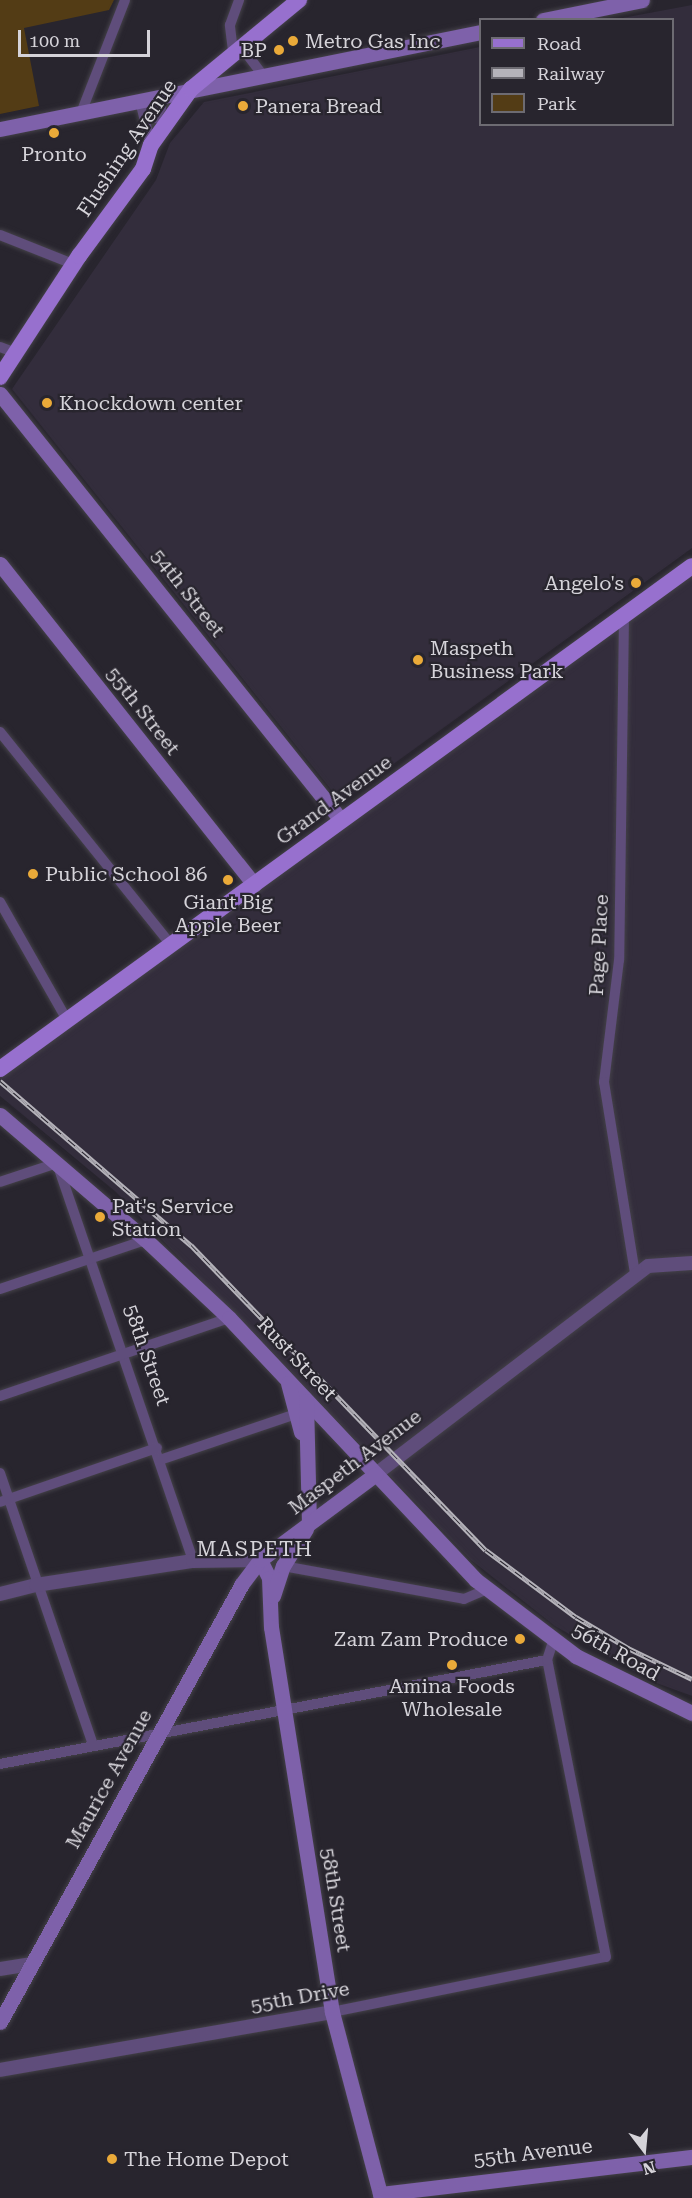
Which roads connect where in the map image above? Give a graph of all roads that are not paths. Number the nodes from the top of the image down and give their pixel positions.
1 (125, 0) edge
2 (239, 0) edge
3 (299, 0) edge
4 (642, 0) edge
5 (553, 18) edge
6 (479, 32) edge
7 (236, 48) junction
8 (263, 75) junction
9 (190, 90) junction
10 (140, 101) junction
11 (81, 113) junction
12 (0, 129) edge
13 (151, 145) junction
14 (0, 235) edge
15 (73, 264) junction
16 (7, 350) edge
17 (0, 376) edge
18 (0, 394) edge
19 (0, 564) edge
20 (692, 566) edge
21 (624, 616) junction
22 (0, 732) edge
23 (341, 820) junction
24 (254, 884) junction
25 (2, 909) edge
26 (171, 945) junction
27 (67, 1020) junction
28 (0, 1069) edge
29 (0, 1115) edge
30 (57, 1163) junction
31 (0, 1182) edge
32 (146, 1240) junction
33 (91, 1258) junction
34 (692, 1263) edge
35 (635, 1274) junction
36 (0, 1289) edge
37 (229, 1318) junction
38 (124, 1354) junction
39 (287, 1381) junction
40 (0, 1396) edge
41 (306, 1401) junction
42 (296, 1414) junction
43 (157, 1448) junction
44 (307, 1452) junction
45 (160, 1460) junction
46 (0, 1473) edge
47 (376, 1474) junction
48 (5, 1501) edge
49 (309, 1522) junction
50 (260, 1560) junction
51 (193, 1561) junction
52 (283, 1566) junction
53 (36, 1585) junction
54 (487, 1589) junction
55 (0, 1594) edge
56 (270, 1604) junction
57 (553, 1642) junction
58 (547, 1660) junction
59 (285, 1709) junction
60 (692, 1713) edge
61 (158, 1734) junction
62 (93, 1746) junction
63 (0, 1764) edge
64 (32, 1964) junction
65 (0, 1970) edge
66 (332, 2012) junction
67 (0, 2022) edge
68 (0, 2070) edge
69 (692, 2157) edge
70 (380, 2196) edge

1 - 11 street
2 - 7 street
3 - 7 main road, Flushing Avenue
4 - 5 main road
6 - 8 main road
7 - 8 street
7 - 9 main road, Flushing Avenue
8 - 9 main road
9 - 10 main road
9 - 13 main road, Flushing Avenue
10 - 11 main road
10 - 13 street
11 - 12 main road
13 - 15 main road, Flushing Avenue
14 - 15 street
15 - 16 main road, Flushing Avenue
16 - 17 main road, Flushing Avenue
18 - 23 main road, 54th Street
19 - 24 main road, 55th Street
20 - 21 main road, Grand Avenue
21 - 23 main road, Grand Avenue
21 - 35 street, Page Place
22 - 26 street
23 - 24 main road, Grand Avenue
24 - 26 main road, Grand Avenue
25 - 27 street
26 - 27 main road, Grand Avenue
27 - 28 main road, Grand Avenue
29 - 30 main road, Rust Street
30 - 31 street
30 - 32 main road, Rust Street
30 - 33 street, 58th Street
32 - 33 street
32 - 37 main road, Rust Street
33 - 36 street
33 - 38 street, 58th Street
34 - 35 street, Maspeth Avenue
35 - 47 street, Maspeth Avenue
37 - 38 street
37 - 39 main road, Rust Street
38 - 40 street
38 - 43 street, 58th Street
39 - 41 main road, Rust Street
39 - 42 main road
41 - 44 main road
41 - 47 main road, Rust Street
42 - 44 main road
42 - 45 street
43 - 45 street, 58th Street
43 - 48 street
44 - 49 main road
45 - 51 street, 58th Street
46 - 48 street
47 - 49 main road, Maspeth Avenue
47 - 54 main road, Rust Street
48 - 53 street
49 - 50 main road, Maspeth Avenue
49 - 52 main road, 58th Street
50 - 51 street
50 - 56 main road, 58th Street
50 - 61 main road, Maurice Avenue
51 - 53 street
52 - 54 street
52 - 56 main road, 58th Street
53 - 55 street
53 - 62 street
54 - 57 main road, Rust Street
56 - 59 main road, 58th Street
57 - 58 street
57 - 60 main road, 56th Road
58 - 59 street
58 - 66 street, 55th Drive
59 - 61 street
59 - 66 main road, 58th Street
61 - 62 street
61 - 64 main road, Maurice Avenue
62 - 63 street
64 - 65 street
64 - 67 main road, Maurice Avenue
66 - 68 street, 55th Drive
66 - 70 main road, 58th Street
69 - 70 main road, 55th Avenue

